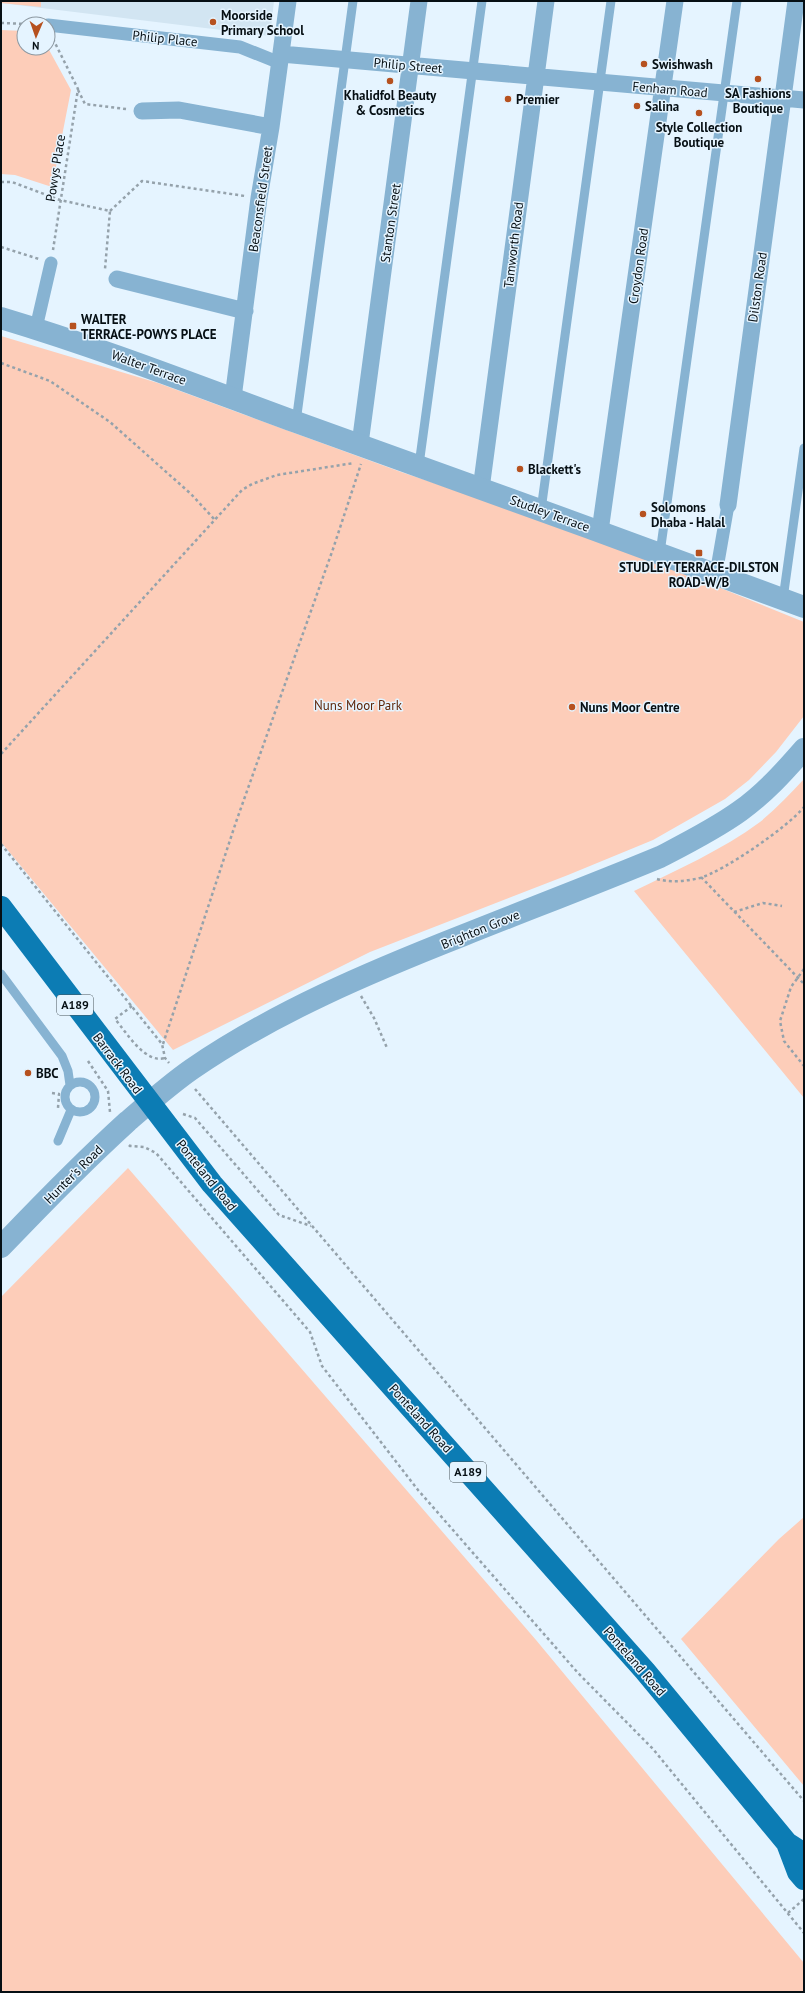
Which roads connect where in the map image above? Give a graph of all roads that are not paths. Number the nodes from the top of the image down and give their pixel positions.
1 (288, 1) edge
2 (353, 1) edge
3 (419, 1) edge
4 (482, 1) edge
5 (546, 1) edge
6 (611, 1) edge
7 (675, 1) edge
8 (737, 1) edge
9 (796, 1) edge
10 (56, 31) edge
11 (280, 59) junction
12 (345, 60) junction
13 (411, 65) junction
14 (473, 71) junction
15 (535, 77) junction
16 (600, 83) junction
17 (663, 88) junction
18 (725, 94) junction
19 (782, 98) junction
20 (804, 100) edge
21 (142, 111) road end
22 (271, 126) junction
23 (51, 262) road end
24 (117, 278) road end
25 (245, 310) junction
26 (1, 318) edge
27 (36, 328) junction
28 (233, 398) junction
29 (296, 422) junction
30 (360, 444) junction
31 (804, 448) edge
32 (419, 465) junction
33 (481, 489) junction
34 (728, 505) joint
35 (541, 510) junction
36 (600, 531) junction
37 (660, 553) junction
38 (716, 574) junction
39 (783, 599) junction
40 (804, 607) edge
41 (804, 749) edge
42 (1, 907) edge
43 (1, 974) edge
44 (70, 1085) junction
45 (149, 1103) junction
46 (71, 1110) junction
47 (58, 1141) dead end
48 (1, 1247) edge
49 (795, 1848) edge
50 (804, 1879) edge

1 - 11 street, Beaconsfield Street
2 - 12 lane
3 - 13 street, Stanton Street
4 - 14 lane
5 - 15 street, Tamworth Road
6 - 16 lane
7 - 17 street, Croydon Road
8 - 18 lane
9 - 19 street, Dilston Road
10 - 11 street, Philip Place
11 - 12 street, Philip Street
11 - 22 street, Beaconsfield Street
12 - 13 street, Philip Street
12 - 29 lane
13 - 14 street, Philip Street
13 - 30 street, Stanton Street
14 - 15 street, Philip Street
14 - 32 lane
15 - 16 street, Fenham Road
15 - 33 street, Tamworth Road
16 - 17 street, Fenham Road
16 - 35 lane
17 - 18 street, Fenham Road
17 - 36 street, Croydon Road
18 - 19 street, Fenham Road
18 - 37 lane
19 - 20 street, Fenham Road
19 - 34 street, Dilston Road
21 - 22 street
22 - 25 street, Beaconsfield Street
23 - 27 street
24 - 25 street
25 - 28 street, Beaconsfield Street
26 - 27 street, Walter Terrace
27 - 28 street, Walter Terrace
28 - 29 street, Walter Terrace
29 - 30 street, Studley Terrace
30 - 32 street, Studley Terrace
31 - 39 lane
32 - 33 street, Studley Terrace
33 - 35 street, Studley Terrace
34 - 38 street, Dilston Road
35 - 36 street, Studley Terrace
36 - 37 street, Studley Terrace
37 - 38 street, Studley Terrace
38 - 39 street, Studley Terrace
39 - 40 street, Studley Terrace
41 - 45 street, Brighton Grove
42 - 45 main road, Barrack Road / A189
43 - 44 lane
44 - 46 lane
44 - 46 lane
45 - 48 street, Hunter's Road
45 - 49 main road, Ponteland Road / A189
46 - 47 lane
49 - 50 main road, Ponteland Road / A189

